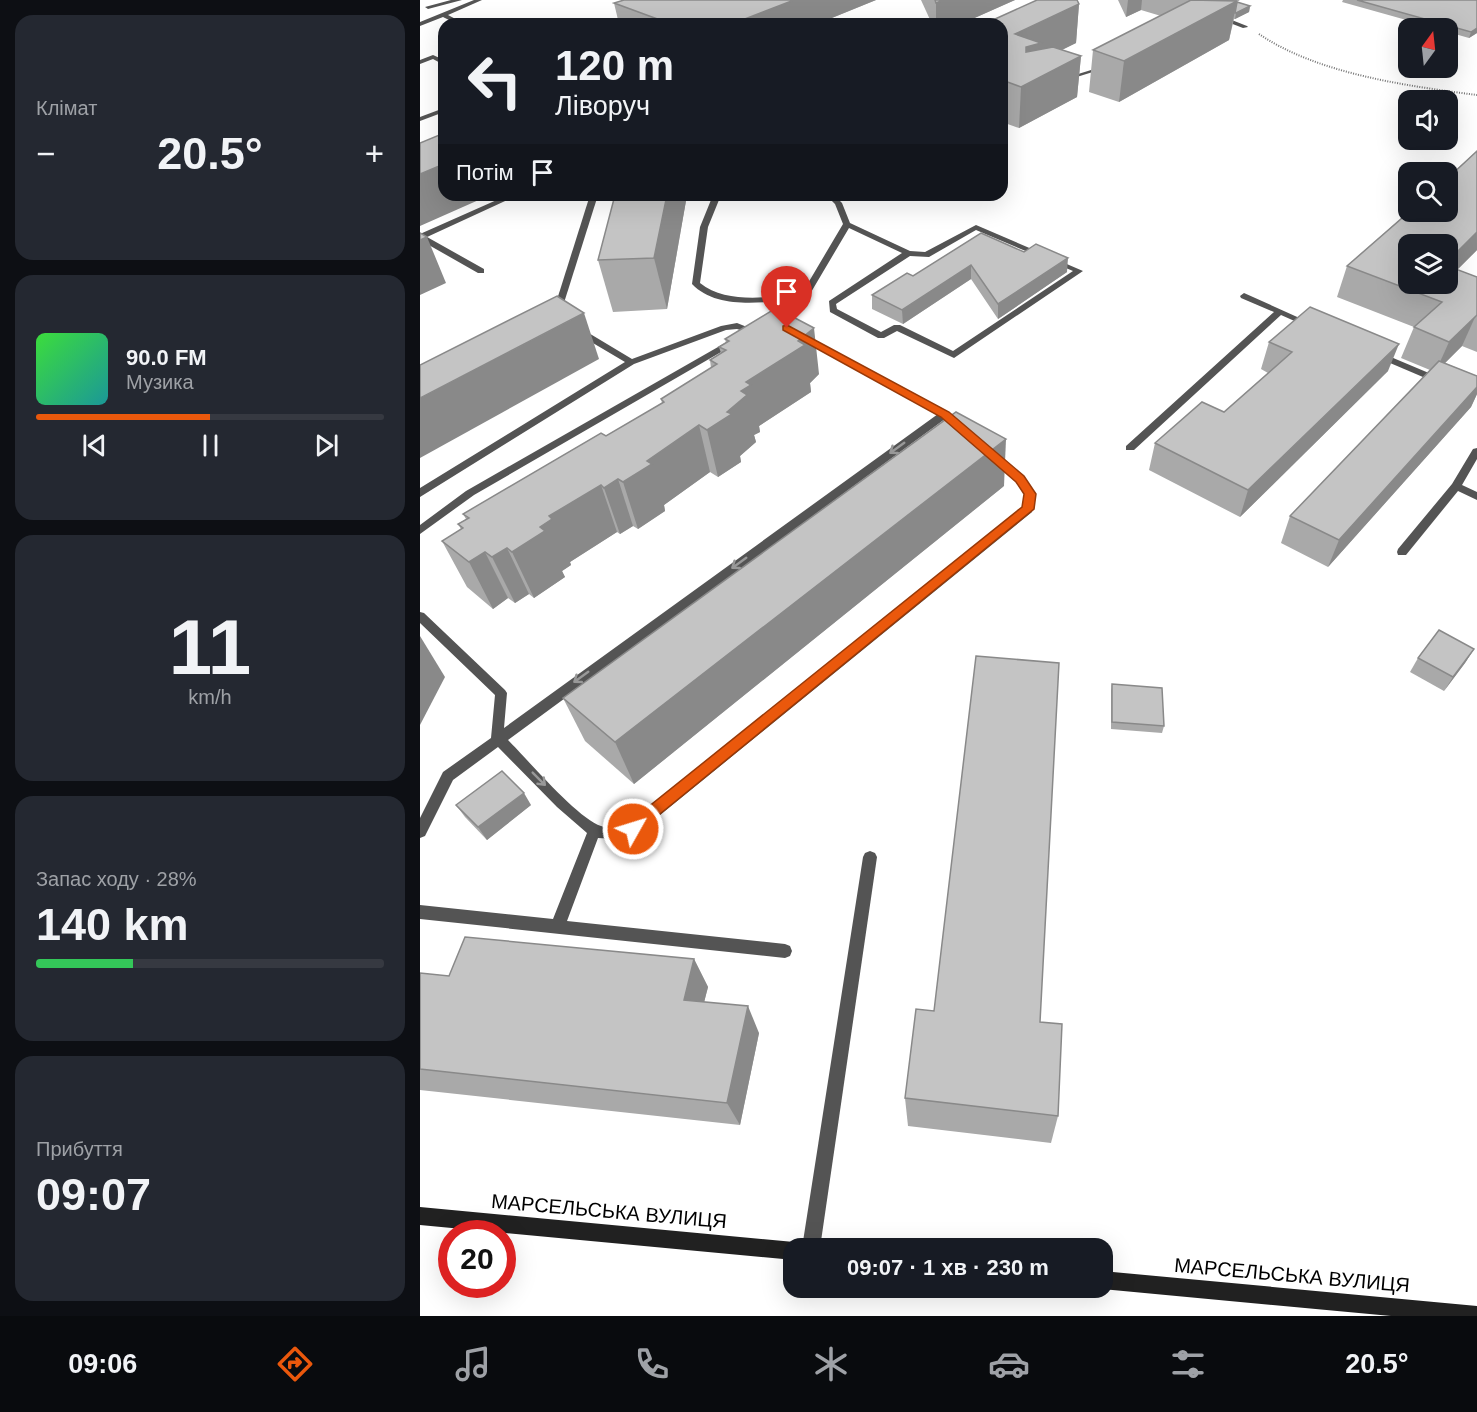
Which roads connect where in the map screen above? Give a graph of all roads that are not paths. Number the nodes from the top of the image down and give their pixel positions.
1 (459, 0) edge
2 (479, 0) edge
3 (428, 7) dead end
4 (443, 15) junction
5 (1215, 16) edge
6 (449, 18) edge
7 (420, 24) edge
8 (1245, 27) road end
9 (438, 60) edge
10 (420, 62) edge
11 (1116, 63) edge
12 (1058, 81) edge
13 (438, 112) edge
14 (420, 119) edge
15 (501, 201) edge
16 (592, 201) edge
17 (714, 201) edge
18 (836, 201) edge
19 (847, 224) junction
20 (908, 253) junction
21 (481, 272) dead end
22 (1244, 296) dead end
23 (804, 297) junction
24 (559, 306) edge
25 (1280, 312) junction
26 (573, 328) edge
27 (753, 331) junction
28 (1324, 331) edge
29 (797, 333) edge
30 (1368, 350) edge
31 (631, 362) junction
32 (1455, 388) edge
33 (945, 414) junction
34 (970, 436) edge
35 (1130, 448) dead end
36 (987, 450) edge
37 (1477, 452) edge
38 (1456, 486) junction
39 (420, 493) edge
40 (1477, 496) edge
41 (420, 530) edge
42 (1402, 552) dead end
43 (420, 616) edge
44 (497, 737) junction
45 (594, 831) junction
46 (420, 832) edge
47 (870, 857) dead end
48 (420, 912) edge
49 (558, 926) junction
50 (785, 951) dead end
51 (420, 1215) edge
52 (813, 1238) edge
53 (783, 1250) edge
54 (1113, 1281) edge
55 (1477, 1316) edge

1 - 3 lane
2 - 4 lane
4 - 6 lane
4 - 7 lane
5 - 8 lane
9 - 10 lane
11 - 12 lane
13 - 14 lane
15 - 21 lane
16 - 24 lane
17 - 23 lane
18 - 19 lane
19 - 20 lane
19 - 23 lane
20 - 20 lane
22 - 25 lane
23 - 27 lane
25 - 28 lane
25 - 35 lane
26 - 31 lane
27 - 31 lane
27 - 41 lane
29 - 33 lane
30 - 32 lane
31 - 39 lane
33 - 34 lane
33 -> 44 lane
36 - 45 lane
37 - 38 lane
38 - 40 lane
38 - 42 lane
43 - 44 lane
44 -> 45 lane
44 - 46 lane
45 - 49 lane
47 - 52 lane
48 - 49 lane
49 - 50 lane
51 - 53 street, МАРСЕЛЬСЬКА ВУЛИЦЯ
54 - 55 street, МАРСЕЛЬСЬКА ВУЛИЦЯ

